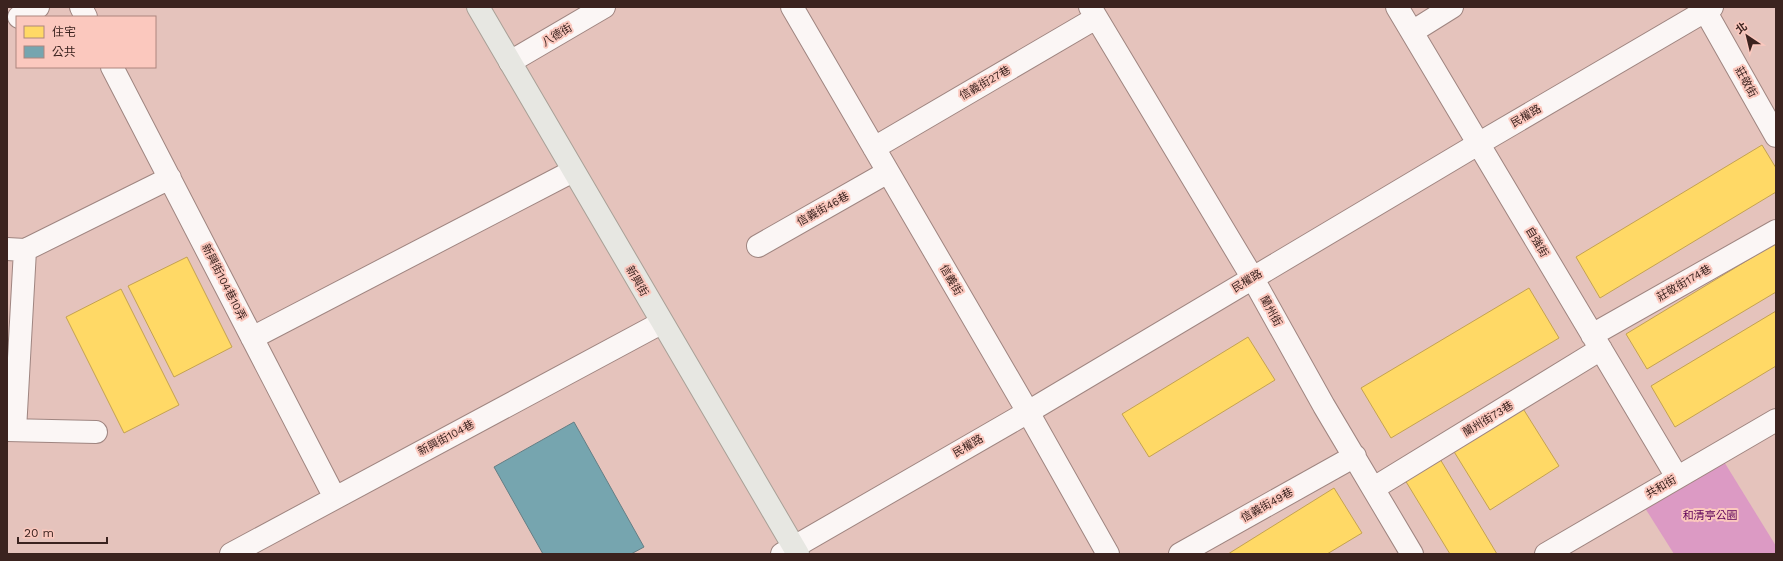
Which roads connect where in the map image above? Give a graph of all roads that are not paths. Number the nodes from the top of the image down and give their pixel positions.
1 (38, 7) edge
2 (81, 7) edge
3 (478, 7) edge
4 (604, 7) edge
5 (792, 7) edge
6 (1397, 7) edge
7 (1452, 7) edge
8 (1707, 8) edge
9 (1093, 13) edge
10 (20, 16) edge
11 (86, 16) edge
12 (16, 18) edge
13 (7, 23) edge
14 (1412, 32) junction
15 (510, 62) junction
16 (113, 68) edge
17 (1776, 136) edge
18 (1478, 144) junction
19 (874, 148) junction
20 (573, 171) junction
21 (888, 172) junction
22 (170, 178) junction
23 (1776, 231) edge
24 (758, 246) dead end
25 (16, 249) edge
26 (1252, 277) junction
27 (661, 323) junction
28 (252, 338) junction
29 (1597, 342) junction
30 (1028, 412) junction
31 (1776, 420) edge
32 (11, 430) edge
33 (96, 432) dead end
34 (1355, 456) junction
35 (1677, 477) junction
36 (1374, 488) junction
37 (335, 498) junction
38 (791, 552) edge
39 (231, 554) edge
40 (1108, 554) edge
41 (1180, 554) edge
42 (1412, 554) edge
43 (1546, 554) edge

1 - 10 street
2 - 11 street
3 - 15 main road, 新興街
4 - 15 street, 八德街
5 - 19 street, 信義街
6 - 14 street, 自強街
7 - 14 street
8 - 17 street, 莊敬街
8 - 18 street, 民權路
9 - 19 street, 信義街27巷
9 - 26 street, 蘭州街
12 - 13 street
14 - 18 street, 自強街
15 - 20 main road, 新興街
16 - 22 street, 新興街104巷10弄
18 - 26 street, 民權路
18 - 29 street, 自強街
19 - 21 street, 信義街
20 - 27 main road, 新興街
20 - 28 street
21 - 24 street, 信義街46巷
21 - 30 street, 信義街
22 - 25 street
22 - 28 street, 新興街104巷10弄
23 - 29 street, 莊敬街174巷
25 - 32 street
26 - 30 street, 民權路
26 - 34 street, 蘭州街
27 - 37 street, 新興街104巷
27 - 38 main road, 新興街
28 - 37 street, 新興街104巷10弄
29 - 35 street, 自強街
29 - 36 street, 蘭州街73巷
30 - 38 street, 民權路
30 - 40 street, 信義街
31 - 35 street, 共和街
32 - 33 street
34 - 36 street, 蘭州街
34 - 41 street, 信義街49巷
35 - 43 street, 共和街
36 - 42 street, 蘭州街
37 - 39 street, 新興街104巷

